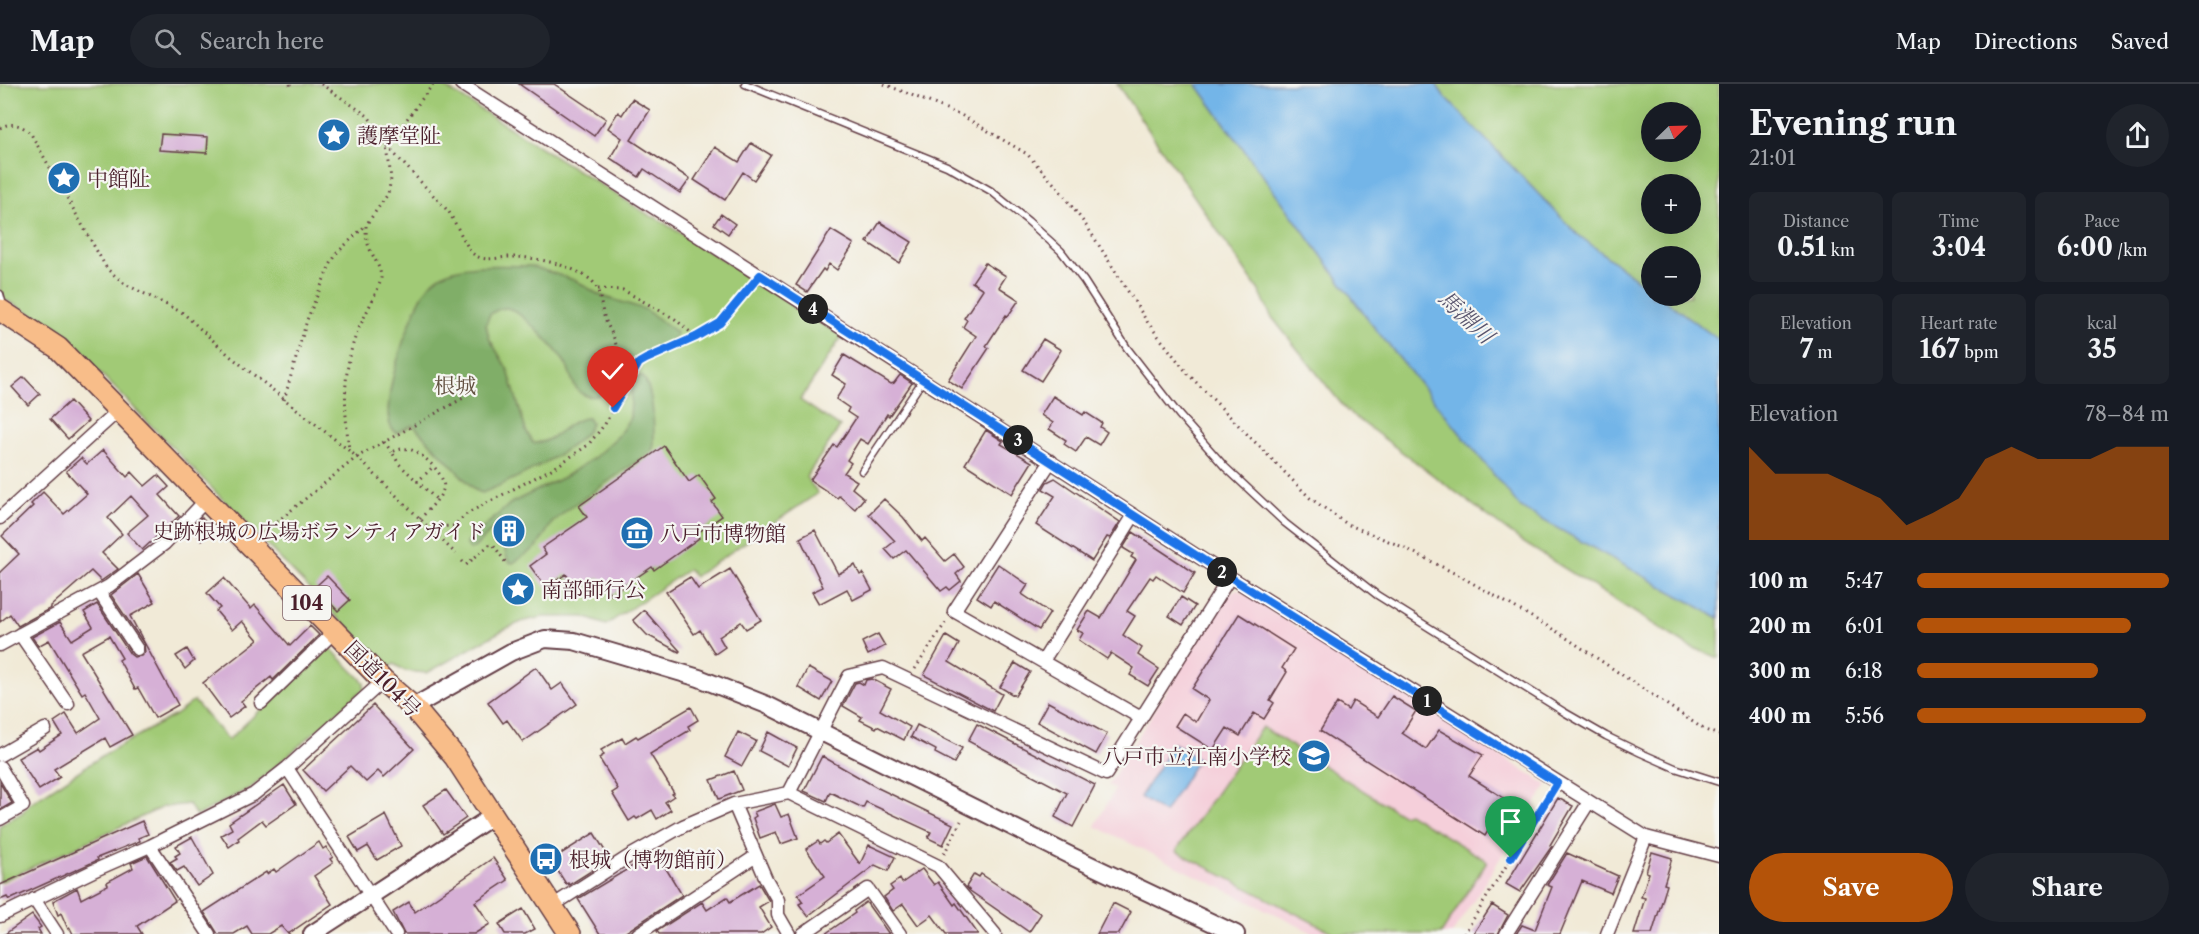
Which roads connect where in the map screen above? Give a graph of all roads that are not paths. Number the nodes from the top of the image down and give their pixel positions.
1 (461, 84) edge
2 (745, 84) edge
3 (2, 305) edge
4 (924, 380) junction
5 (119, 410) junction
6 (1050, 461) junction
7 (862, 471) dead end
8 (207, 499) junction
9 (1134, 515) junction
10 (0, 519) edge
11 (1230, 577) junction
12 (99, 592) junction
13 (334, 631) junction
14 (20, 634) junction
15 (0, 645) edge
16 (137, 649) dead end
17 (1043, 662) junction
18 (383, 681) junction
19 (261, 703) dead end
20 (68, 704) dead end
21 (413, 707) junction
22 (1142, 718) junction
23 (45, 729) dead end
24 (821, 730) junction
25 (0, 754) edge
26 (0, 767) edge
27 (287, 768) junction
28 (1719, 782) edge
29 (789, 793) junction
30 (1589, 802) junction
31 (734, 804) junction
32 (493, 816) junction
33 (0, 819) edge
34 (1646, 837) junction
35 (150, 846) junction
36 (756, 856) junction
37 (1719, 856) edge
38 (371, 895) junction
39 (34, 899) junction
40 (552, 906) junction
41 (0, 916) edge
42 (786, 933) edge
43 (57, 934) edge
44 (209, 934) edge
45 (312, 934) edge
46 (396, 934) edge
47 (570, 934) edge
48 (638, 934) edge
49 (803, 934) edge
50 (900, 934) edge
51 (995, 934) edge
52 (1236, 934) edge
53 (1506, 934) edge
54 (1607, 934) edge

1 - 4 street
2 - 28 lane
3 - 5 highway, 国道104号 / 104
4 - 6 street
4 - 7 lane
5 - 8 highway, 国道104号 / 104
5 - 10 street
6 - 9 street
6 - 17 street
8 - 12 street
8 - 13 highway, 国道104号 / 104
9 - 11 street
9 - 17 street
11 - 22 street
11 - 30 street
12 - 14 street
12 - 16 street
13 - 18 highway, 国道104号 / 104
13 - 19 street
14 - 15 street
14 - 20 street
17 - 22 street
18 - 21 highway, 国道104号 / 104
18 - 27 street
21 - 24 street
21 - 32 highway, 国道104号 / 104
22 - 24 street
23 - 25 street
24 - 29 street
24 - 52 street
26 - 33 street
27 - 35 street
27 - 38 street
29 - 31 street
29 - 51 street
30 - 34 street
30 - 53 street
31 - 36 street
31 - 40 street
32 - 38 street
32 - 40 highway, 国道104号 / 104
34 - 37 street
34 - 54 street
35 - 39 street
35 - 44 street
36 - 42 street
36 - 48 street
38 - 45 street
38 - 46 street
39 - 41 street
39 - 43 street
40 - 47 highway, 国道104号 / 104
49 - 50 street

